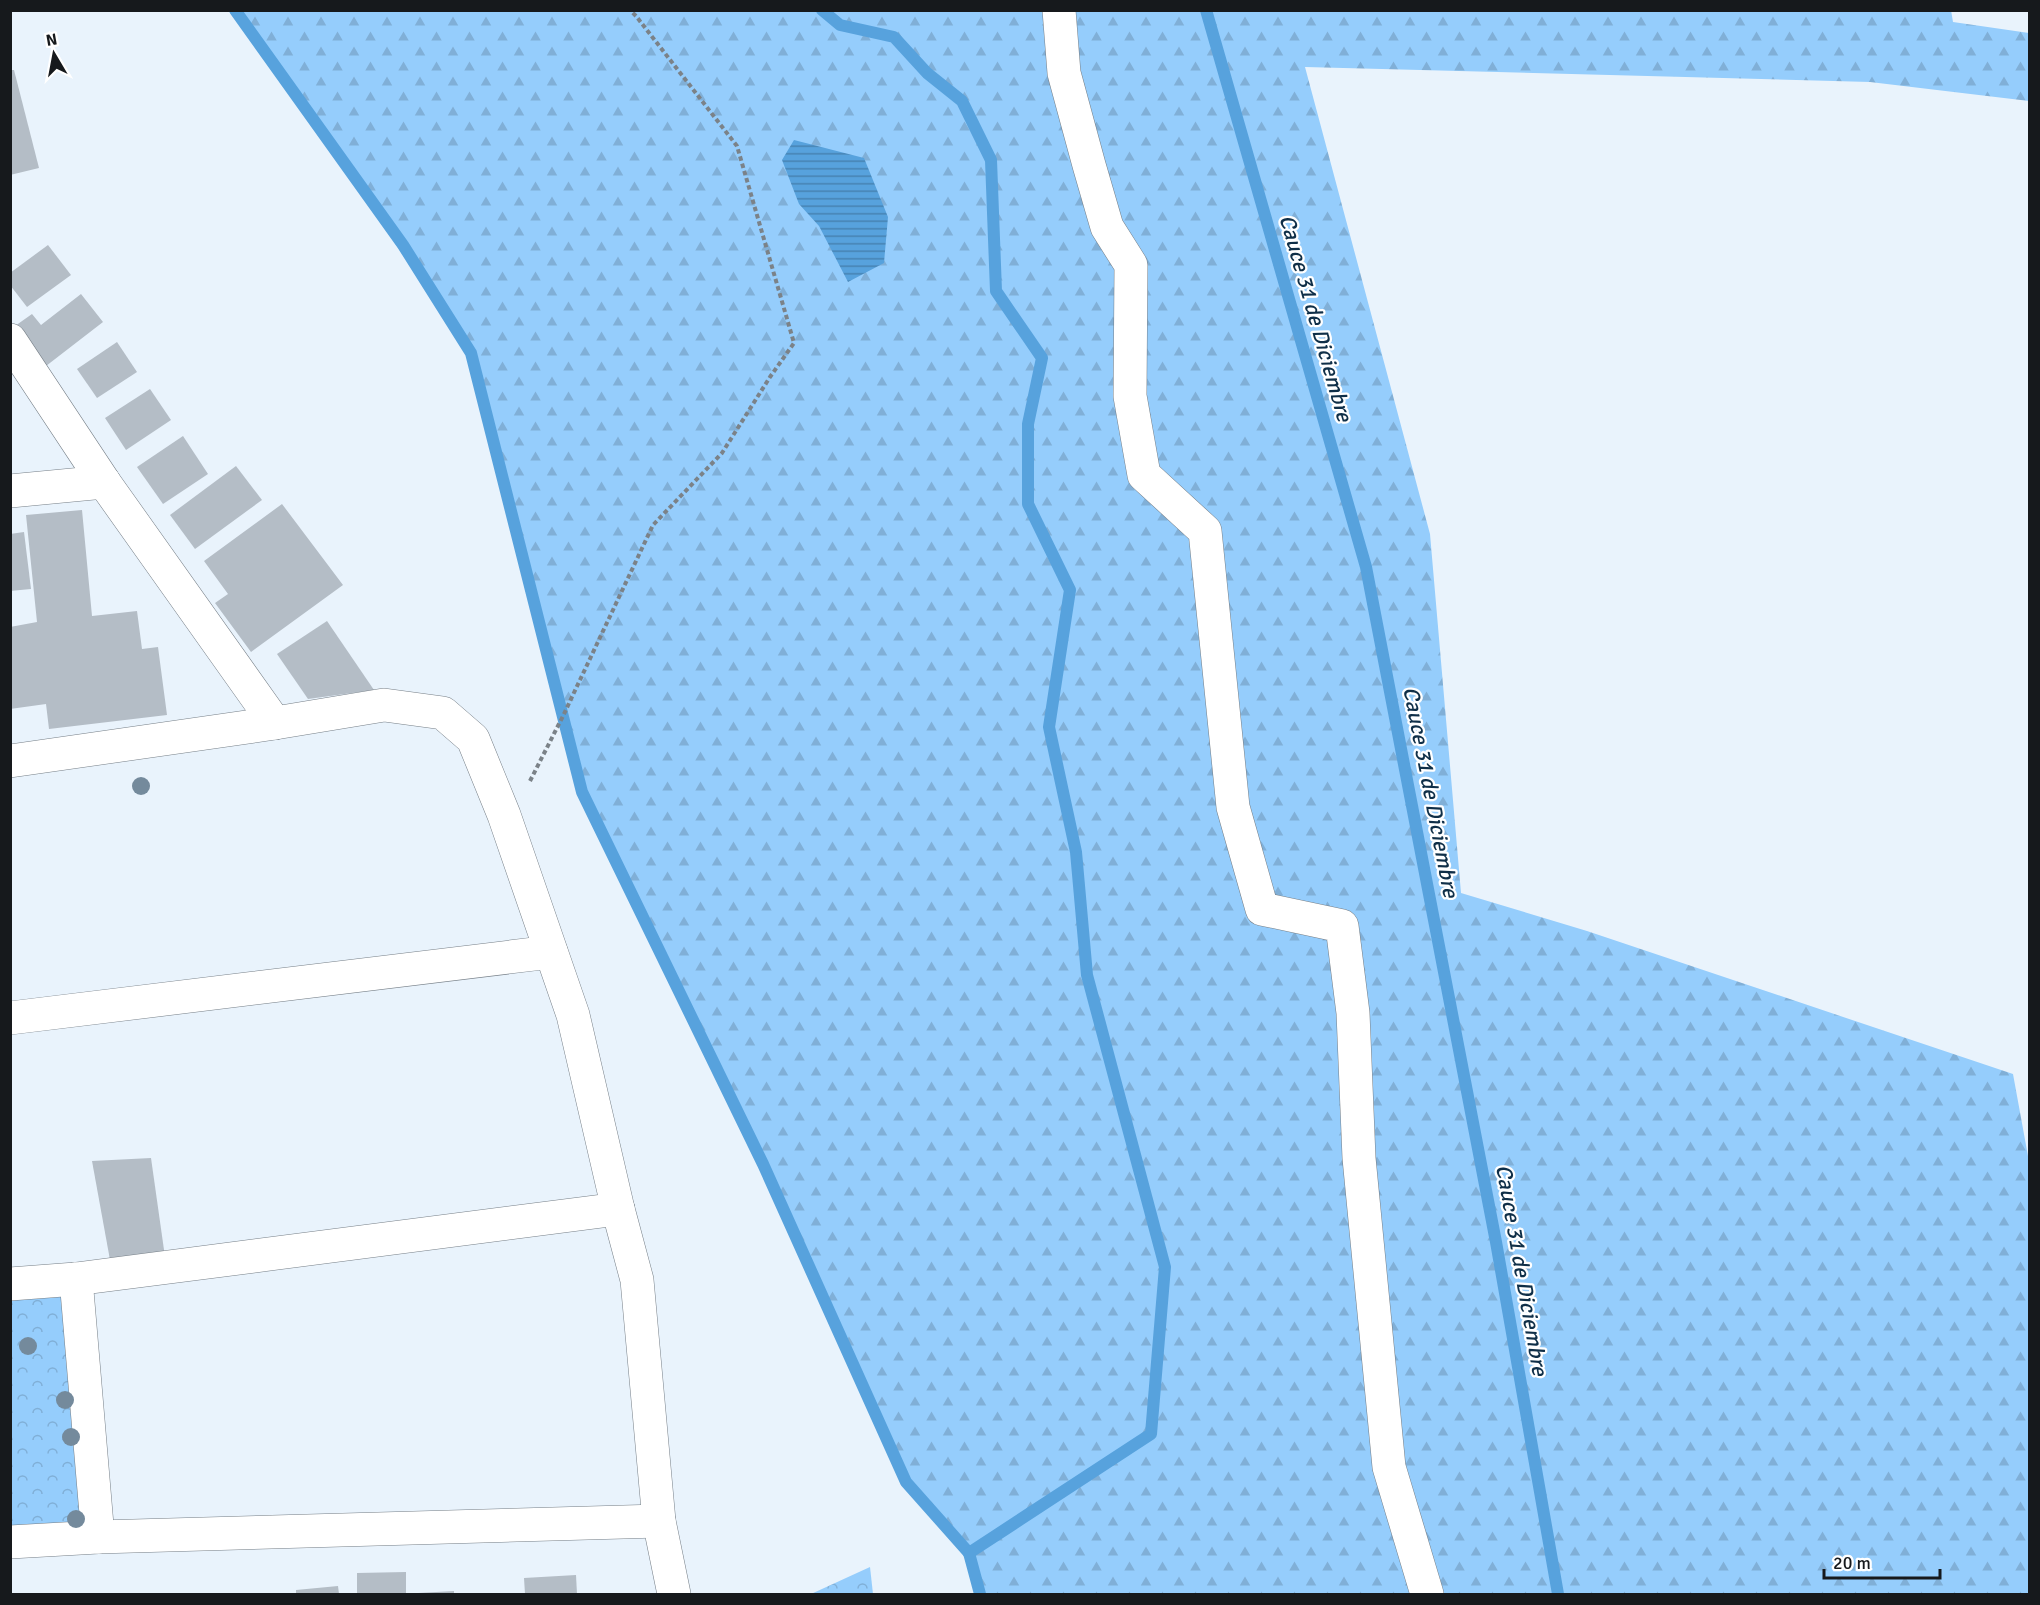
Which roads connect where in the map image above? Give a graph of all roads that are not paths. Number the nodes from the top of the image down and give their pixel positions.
1 (1059, 10) edge
2 (10, 340) edge
3 (104, 482) junction
4 (10, 491) edge
5 (275, 723) junction
6 (10, 761) edge
7 (551, 952) junction
8 (10, 1018) edge
9 (618, 1209) junction
10 (76, 1279) junction
11 (10, 1284) edge
12 (659, 1521) junction
13 (98, 1537) junction
14 (10, 1542) edge
15 (674, 1594) edge
16 (1427, 1594) edge

1 - 16 street
2 - 3 street
3 - 4 street
3 - 5 street
5 - 6 street
5 - 7 street
7 - 8 street
7 - 9 street
9 - 10 street
9 - 12 street
10 - 11 street
10 - 13 street
12 - 13 street
12 - 15 street
13 - 14 street

